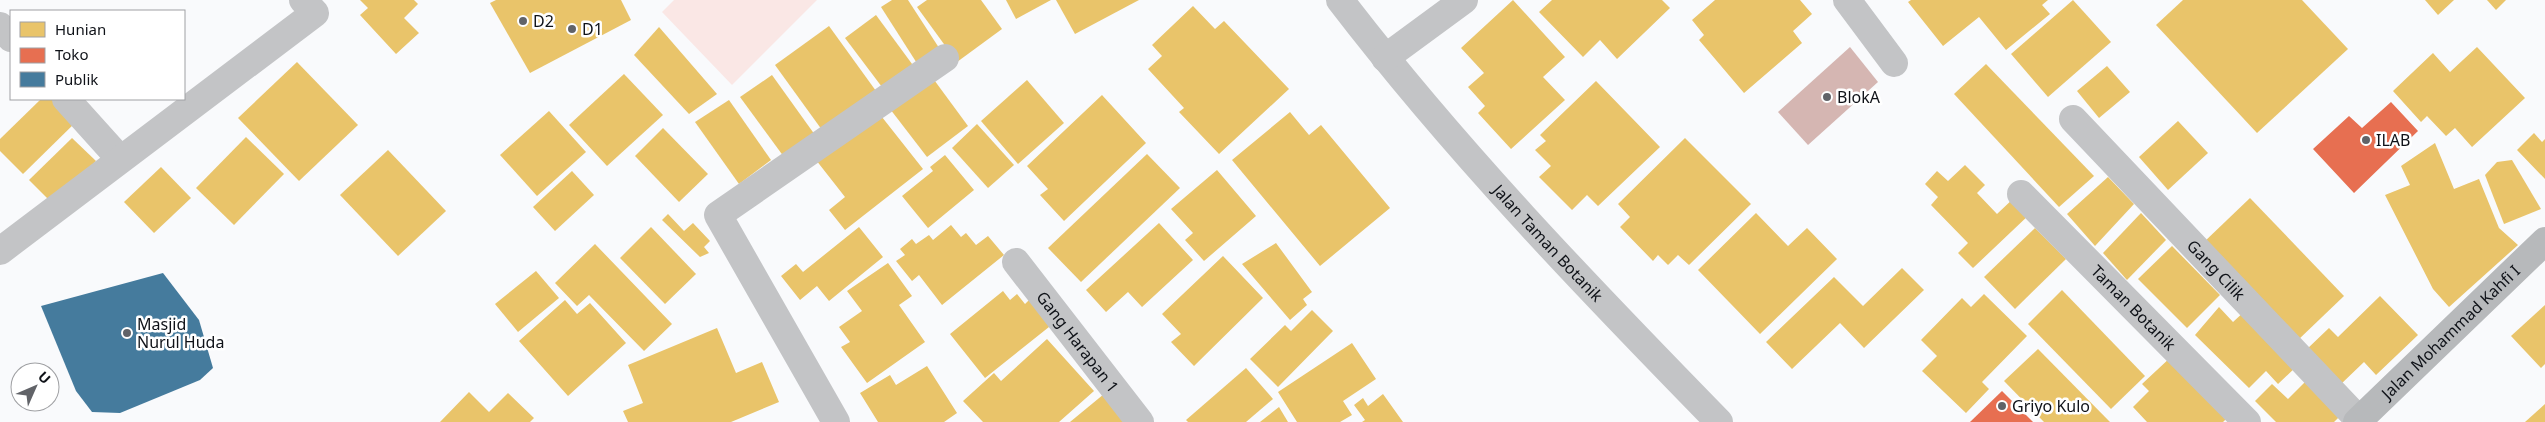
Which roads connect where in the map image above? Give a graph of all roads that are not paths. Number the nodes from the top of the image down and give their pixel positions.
1 (303, 0) edge
2 (1340, 0) edge
3 (1464, 0) edge
4 (1847, 0) edge
5 (0, 26) edge
6 (10, 37) edge
7 (946, 58) dead end
8 (1384, 58) junction
9 (1894, 62) dead end
10 (67, 100) edge
11 (2073, 119) dead end
12 (120, 159) junction
13 (2021, 194) dead end
14 (2545, 241) edge
15 (0, 251) edge
16 (1016, 262) dead end
17 (2358, 421) edge
18 (836, 422) edge
19 (1140, 422) edge
20 (1718, 422) edge
21 (2246, 422) edge

1 - 12 street
2 - 8 street, Jalan Taman Botanik
3 - 8 street
4 - 9 street
5 - 6 street
7 - 18 street
8 - 20 street, Jalan Taman Botanik
10 - 12 street
11 - 17 street, Gang Cilik
12 - 15 street
13 - 21 street, Taman Botanik
14 - 17 main road, Jalan Mohammad Kahfi I
16 - 19 street, Gang Harapan 1

